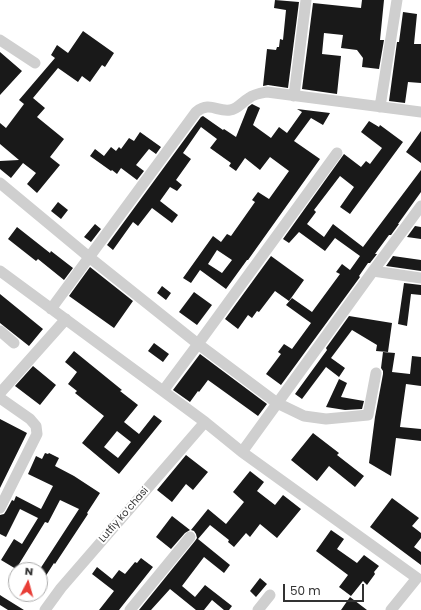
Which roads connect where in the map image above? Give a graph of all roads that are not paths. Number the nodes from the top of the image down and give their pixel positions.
1 (306, 0) edge
2 (397, 0) edge
3 (0, 40) edge
4 (35, 63) dead end
5 (294, 96) junction
6 (380, 107) junction
7 (421, 112) edge
8 (337, 153) dead end
9 (0, 183) edge
10 (421, 206) edge
11 (89, 257) junction
12 (0, 271) edge
13 (373, 271) junction
14 (421, 278) edge
15 (51, 308) junction
16 (66, 319) junction
17 (0, 331) edge
18 (14, 343) dead end
19 (198, 344) junction
20 (376, 374) dead end
21 (163, 391) junction
22 (0, 393) edge
23 (0, 398) edge
24 (277, 403) junction
25 (205, 422) junction
26 (242, 452) junction
27 (0, 508) edge
28 (190, 537) dead end
29 (420, 579) edge
30 (270, 595) dead end
31 (45, 610) edge
32 (130, 610) edge
33 (258, 610) edge
34 (391, 610) edge

1 - 5 street
2 - 6 street
3 - 4 street
5 - 6 street
5 - 11 street
6 - 7 street
8 - 19 street
9 - 11 street
10 - 13 street
11 - 15 street
11 - 19 street
12 - 15 street
13 - 14 street
13 - 24 street
15 - 16 street
16 - 21 street
16 - 22 street
17 - 18 street
19 - 21 street
19 - 24 street
20 - 24 street
21 - 25 street
23 - 27 street
24 - 26 street
25 - 26 street
25 - 31 street, Lutfiy koʻchasi
26 - 29 street
28 - 32 street
29 - 34 street
30 - 33 street

